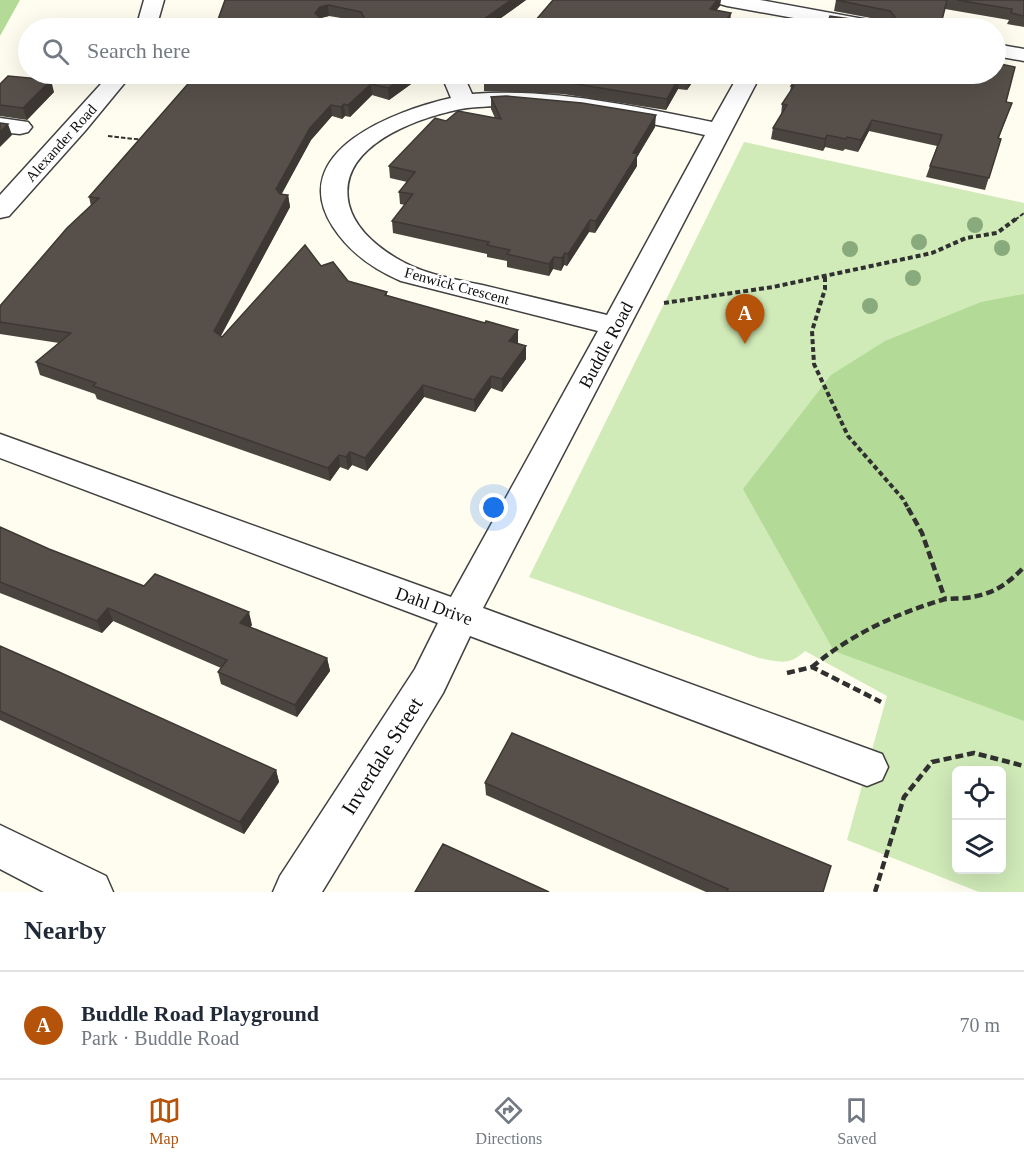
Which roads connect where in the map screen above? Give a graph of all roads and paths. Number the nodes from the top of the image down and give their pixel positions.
1 (154, 0) edge
2 (727, 0) edge
3 (781, 13) edge
4 (149, 18) edge
5 (814, 18) edge
6 (1006, 52) edge
7 (1024, 56) edge
8 (113, 84) edge
9 (456, 84) edge
10 (745, 84) edge
11 (464, 102) junction
12 (721, 131) junction
13 (108, 136) dead end
14 (144, 140) edge
15 (0, 210) edge
16 (1024, 213) edge
17 (825, 277) junction
18 (660, 303) dead end
19 (616, 326) junction
20 (0, 445) edge
21 (1024, 567) edge
22 (945, 599) junction
23 (461, 615) junction
24 (813, 667) junction
25 (787, 673) dead end
26 (881, 702) dead end
27 (1024, 766) edge
28 (867, 767) dead end
29 (0, 846) edge
30 (90, 892) edge
31 (296, 892) edge
32 (875, 892) edge

1 - 4 street
2 - 3 street
3 - 5 street
6 - 7 street
8 - 15 street, Alexander Road
9 - 11 street
10 - 12 street, Buddle Road
11 - 12 street, Fenwick Crescent
11 - 19 street, Fenwick Crescent
12 - 19 street, Buddle Road
13 - 14 path
16 - 17 path
17 - 18 path
17 - 22 path
19 - 23 street, Buddle Road
20 - 23 street, Dahl Drive
21 - 22 path
22 - 24 path
23 - 28 street, Dahl Drive
23 - 31 street, Inverdale Street
24 - 25 path
24 - 26 path
27 - 32 path
29 - 30 street

